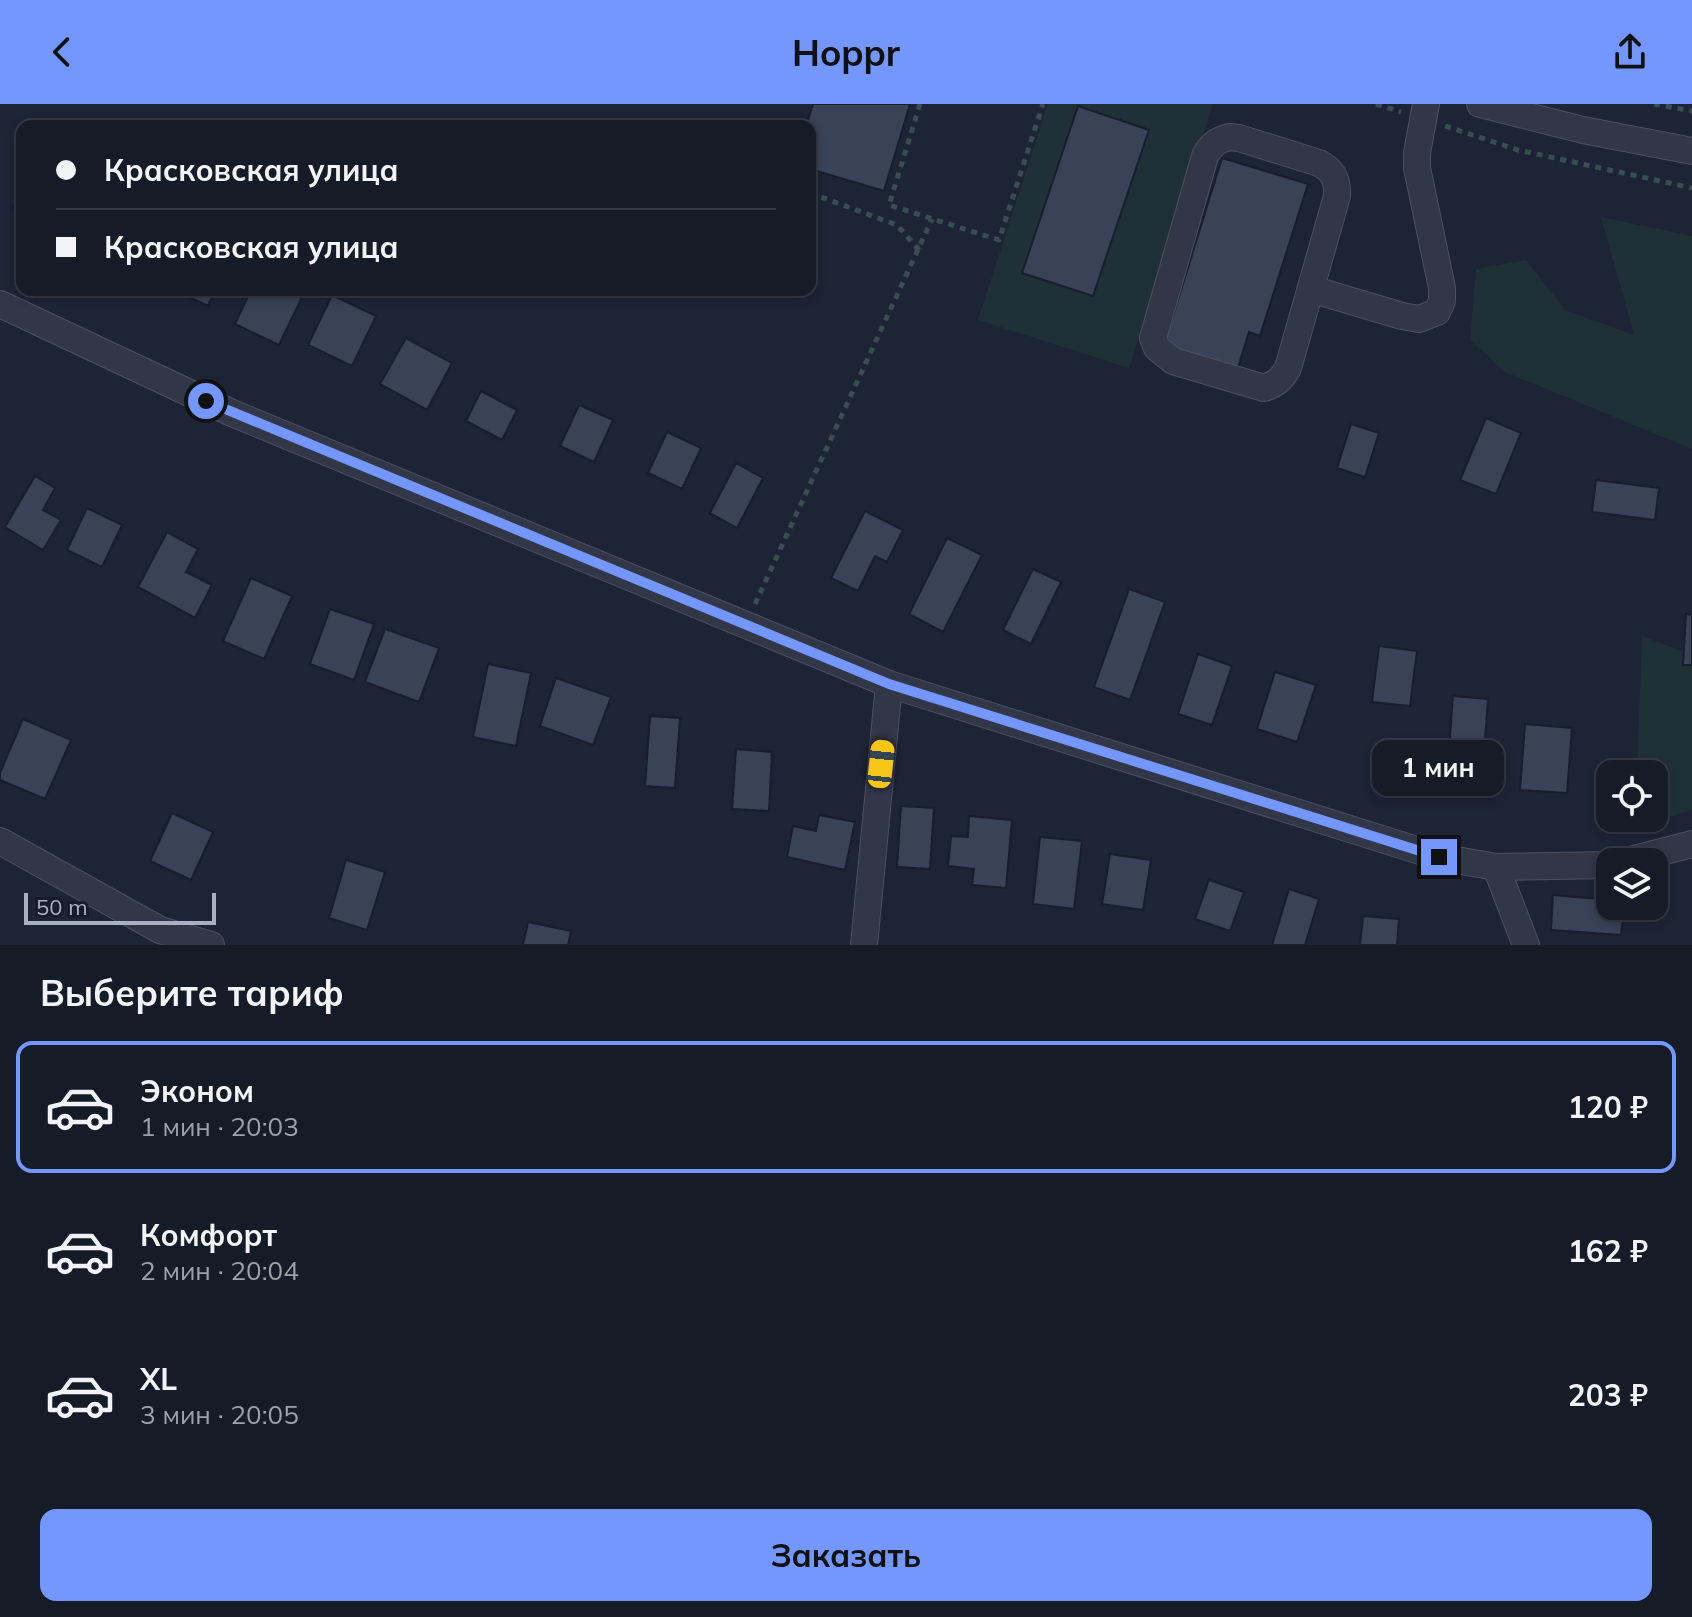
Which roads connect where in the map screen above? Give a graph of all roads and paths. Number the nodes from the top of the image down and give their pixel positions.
1 (920, 104) edge
2 (1043, 104) edge
3 (1376, 104) edge
4 (1480, 104) edge
5 (1654, 104) edge
6 (1692, 111) edge
7 (1425, 112) edge
8 (1692, 151) edge
9 (1692, 188) edge
10 (816, 195) edge
11 (932, 219) junction
12 (919, 250) junction
13 (1311, 289) junction
14 (0, 304) edge
15 (753, 608) dead end
16 (889, 684) junction
17 (0, 841) edge
18 (1692, 844) edge
19 (1668, 850) edge
20 (1596, 865) edge
21 (1496, 867) junction
22 (211, 945) edge
23 (864, 945) edge
24 (1526, 945) edge

1 - 11 path
2 - 11 path
3 - 7 path
4 - 8 street
5 - 6 path
7 - 9 path
7 - 13 street
10 - 12 path
11 - 12 path
12 - 15 path
13 - 13 street
14 - 16 street
16 - 21 street
16 - 23 street
17 - 22 street
18 - 19 street
20 - 21 street
21 - 24 street

